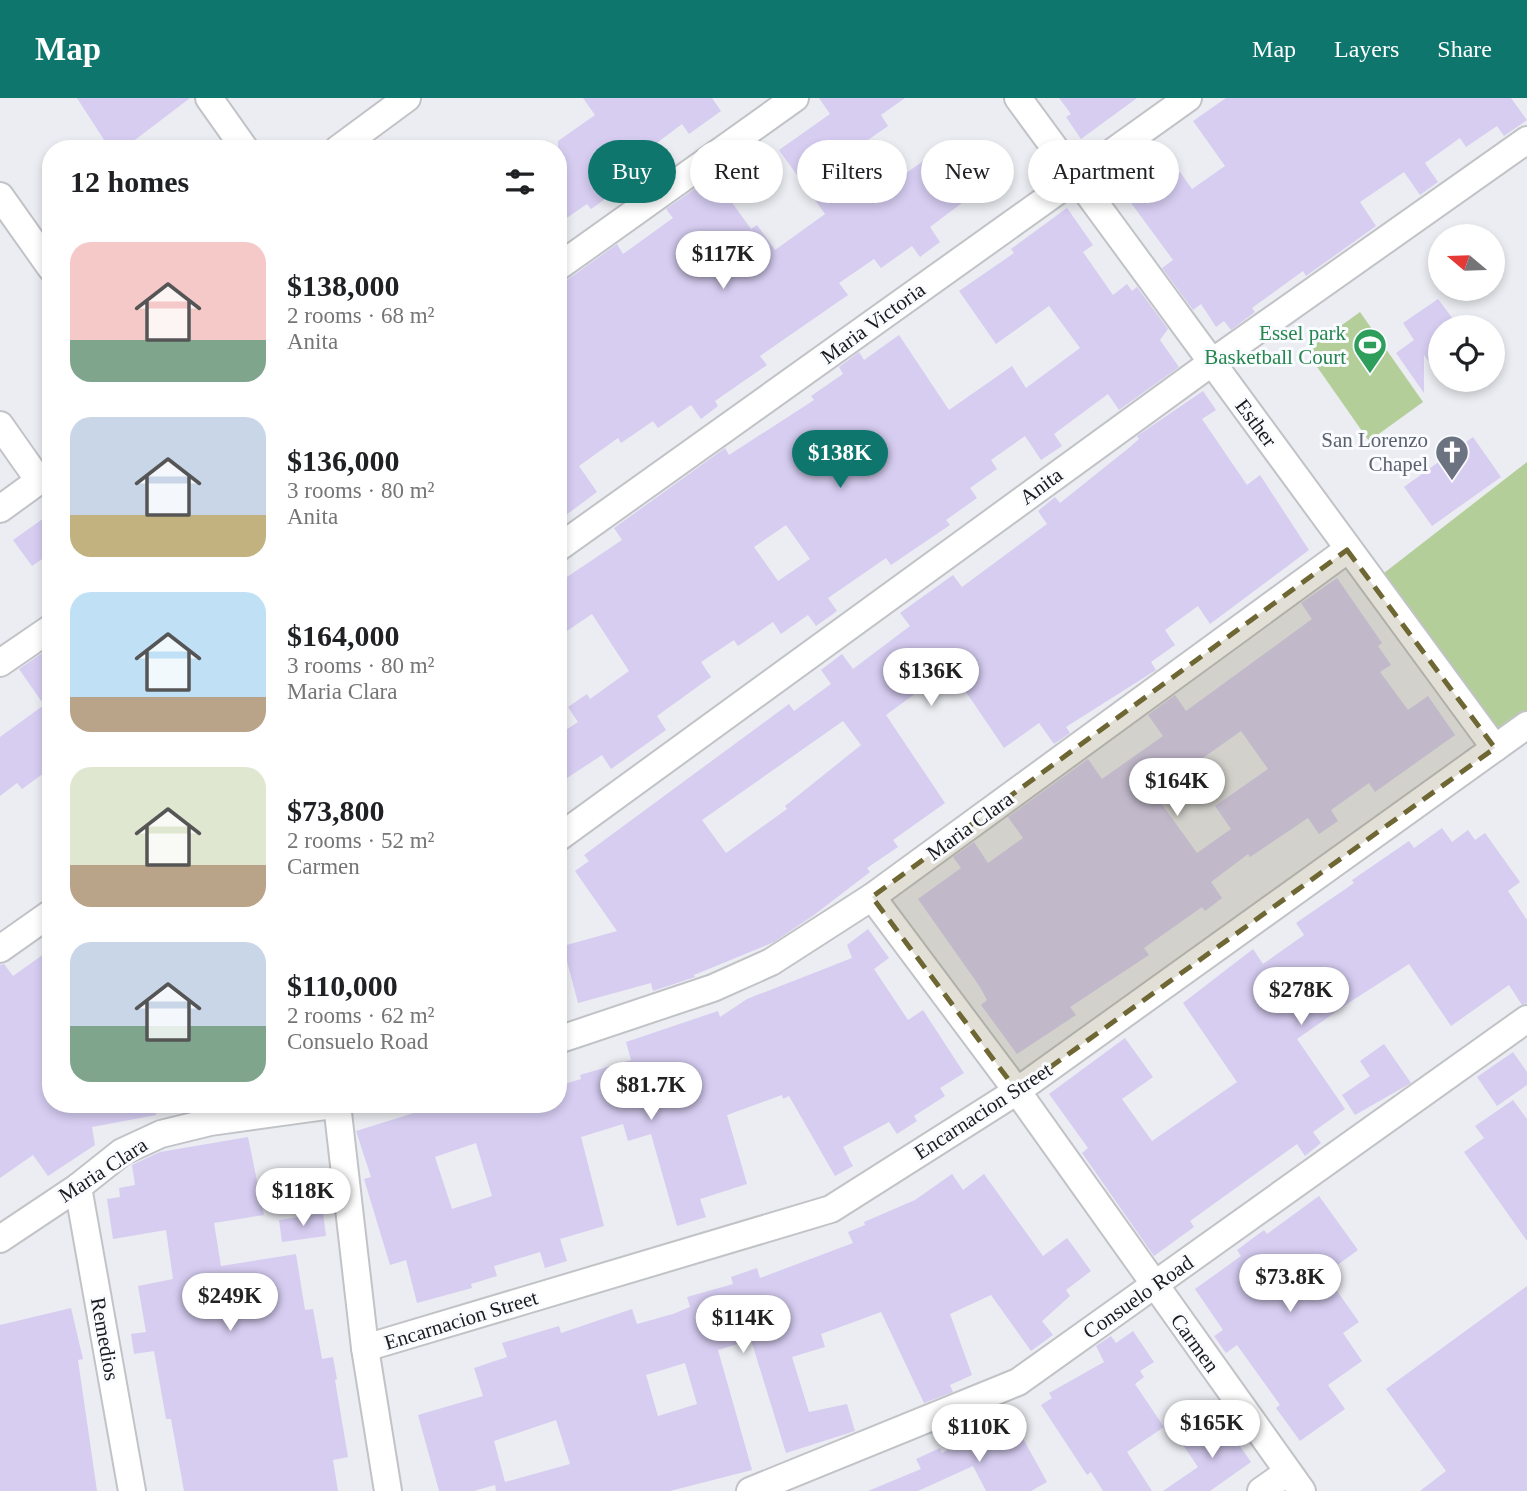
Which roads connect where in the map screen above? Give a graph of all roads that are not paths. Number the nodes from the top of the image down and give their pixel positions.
1 (209, 98) edge
2 (407, 98) edge
3 (795, 98) edge
4 (1018, 98) edge
5 (1188, 98) edge
6 (239, 140) edge
7 (350, 140) edge
8 (1050, 140) edge
9 (1128, 140) edge
10 (1527, 140) edge
11 (0, 196) edge
12 (1039, 203) edge
13 (1096, 203) edge
14 (42, 255) edge
15 (567, 261) edge
16 (1211, 363) junction
17 (0, 425) edge
18 (42, 474) edge
19 (42, 479) edge
20 (0, 509) edge
21 (567, 542) edge
22 (1347, 550) junction
23 (42, 634) edge
24 (0, 663) edge
25 (1527, 725) edge
26 (1495, 748) junction
27 (567, 831) edge
28 (872, 897) junction
29 (42, 919) edge
30 (0, 949) edge
31 (1527, 1019) edge
32 (567, 1037) edge
33 (1017, 1091) junction
34 (274, 1113) edge
35 (339, 1113) edge
36 (78, 1187) junction
37 (0, 1239) edge
38 (1154, 1285) junction
39 (365, 1349) junction
40 (1295, 1482) edge
41 (132, 1491) edge
42 (388, 1491) edge
43 (750, 1491) edge
44 (1261, 1491) edge

1 - 6 street
2 - 7 street
3 - 15 street
4 - 8 street, Esther
5 - 9 street, Maria Victoria
10 - 16 street, Anita
11 - 14 street
12 - 21 street, Maria Victoria
13 - 16 street, Esther
16 - 22 street, Esther
16 - 27 street, Anita
17 - 18 street
19 - 20 street
22 - 26 street, Esther
22 - 28 street, Maria Clara
23 - 24 street
25 - 26 street, Encarnacion Street
26 - 33 street, Encarnacion Street
28 - 32 street, Maria Clara
28 - 33 street, Carmen
29 - 30 street
31 - 38 street, Consuelo Road
33 - 38 street, Carmen
33 - 39 street, Encarnacion Street
34 - 36 street, Maria Clara
35 - 39 street
36 - 37 street, Maria Clara
36 - 41 street, Remedios
38 - 40 street, Carmen
38 - 43 street, Consuelo Road
39 - 42 street
40 - 44 street

